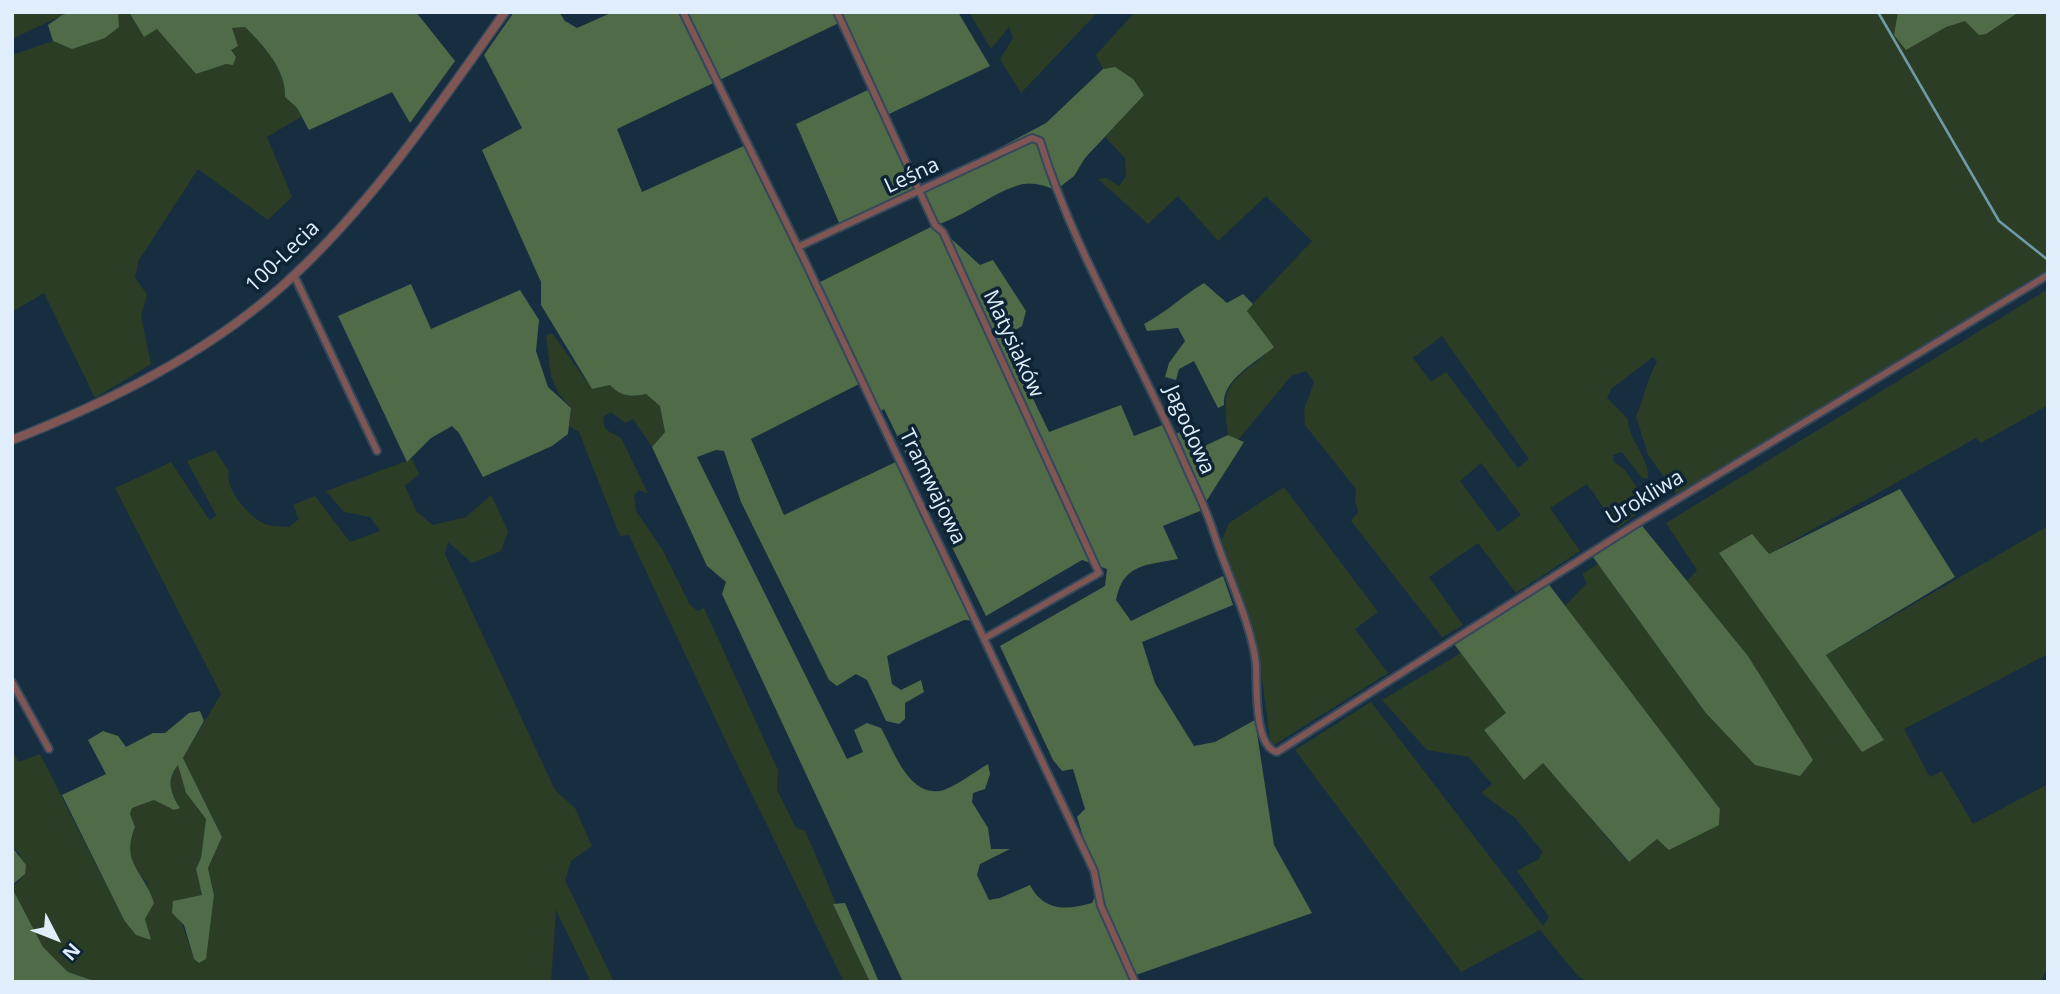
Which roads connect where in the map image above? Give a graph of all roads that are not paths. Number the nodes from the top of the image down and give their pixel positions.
1 (505, 12) edge
2 (683, 12) edge
3 (836, 12) edge
4 (1040, 141) joint
5 (921, 191) junction
6 (799, 247) junction
7 (294, 275) junction
8 (2048, 275) edge
9 (13, 436) edge
10 (377, 451) dead end
11 (985, 638) junction
12 (12, 682) edge
13 (1266, 746) joint
14 (49, 748) dead end
15 (1135, 982) edge

1 - 7 street, 100-Lecia
2 - 6 street, Tramwajowa
3 - 5 street, Matysiaków
4 - 5 street, Leśna
4 - 13 street, Jagodowa
5 - 6 street, Leśna
5 - 11 street, Matysiaków
6 - 11 street, Tramwajowa
7 - 9 street, 100-Lecia
7 - 10 street
8 - 13 street, Urokliwa
11 - 15 street, Tramwajowa
12 - 14 street

